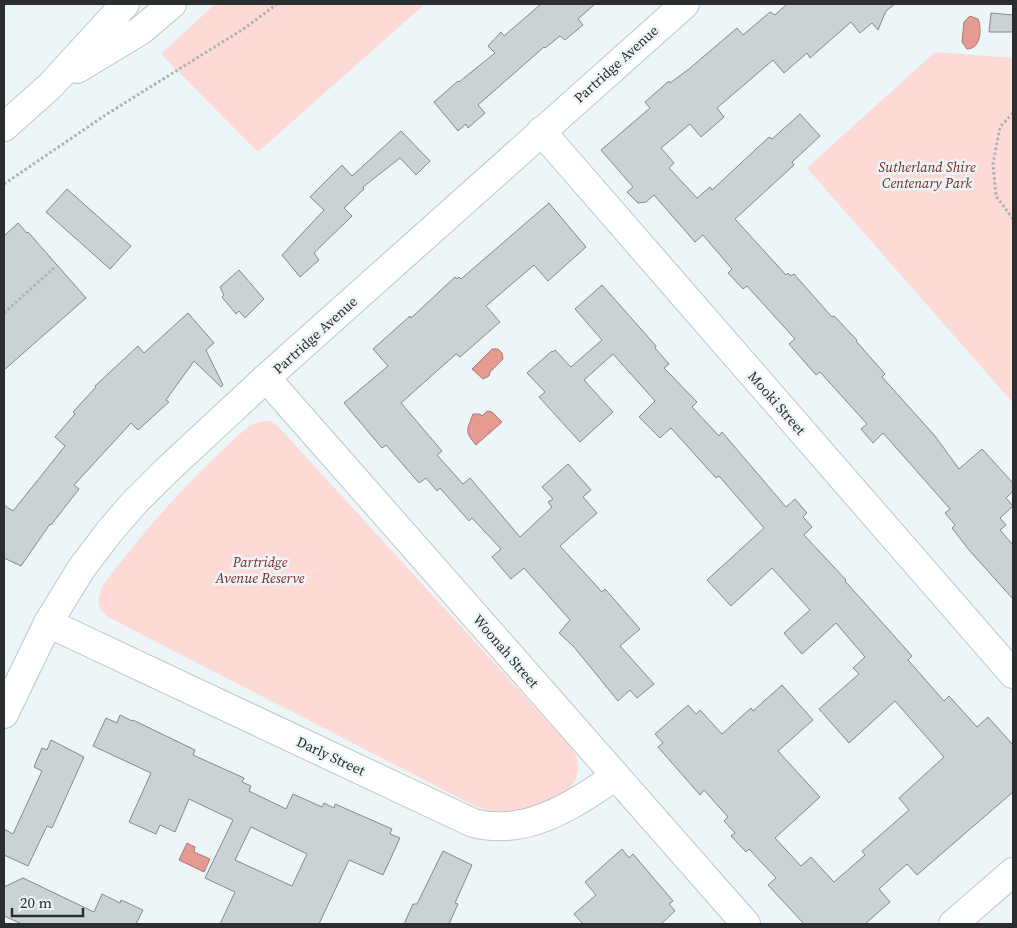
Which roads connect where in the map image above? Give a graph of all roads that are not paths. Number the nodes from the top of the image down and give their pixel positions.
1 (172, 4) edge
2 (684, 4) edge
3 (122, 5) edge
4 (50, 86) junction
5 (4, 127) edge
6 (541, 131) junction
7 (266, 378) junction
8 (48, 623) junction
9 (1013, 674) edge
10 (4, 714) edge
11 (616, 776) junction
12 (1013, 872) edge
13 (746, 924) edge
14 (953, 924) edge

1 - 4 street
2 - 6 street, Partridge Avenue
3 - 4 street
4 - 5 street
6 - 7 street, Partridge Avenue
6 - 9 street, Mooki Street
7 - 8 street, Partridge Avenue
7 - 11 street, Woonah Street
8 - 10 street, Partridge Avenue
8 - 11 street, Darly Street
11 - 13 street, Woonah Street
12 - 14 street

